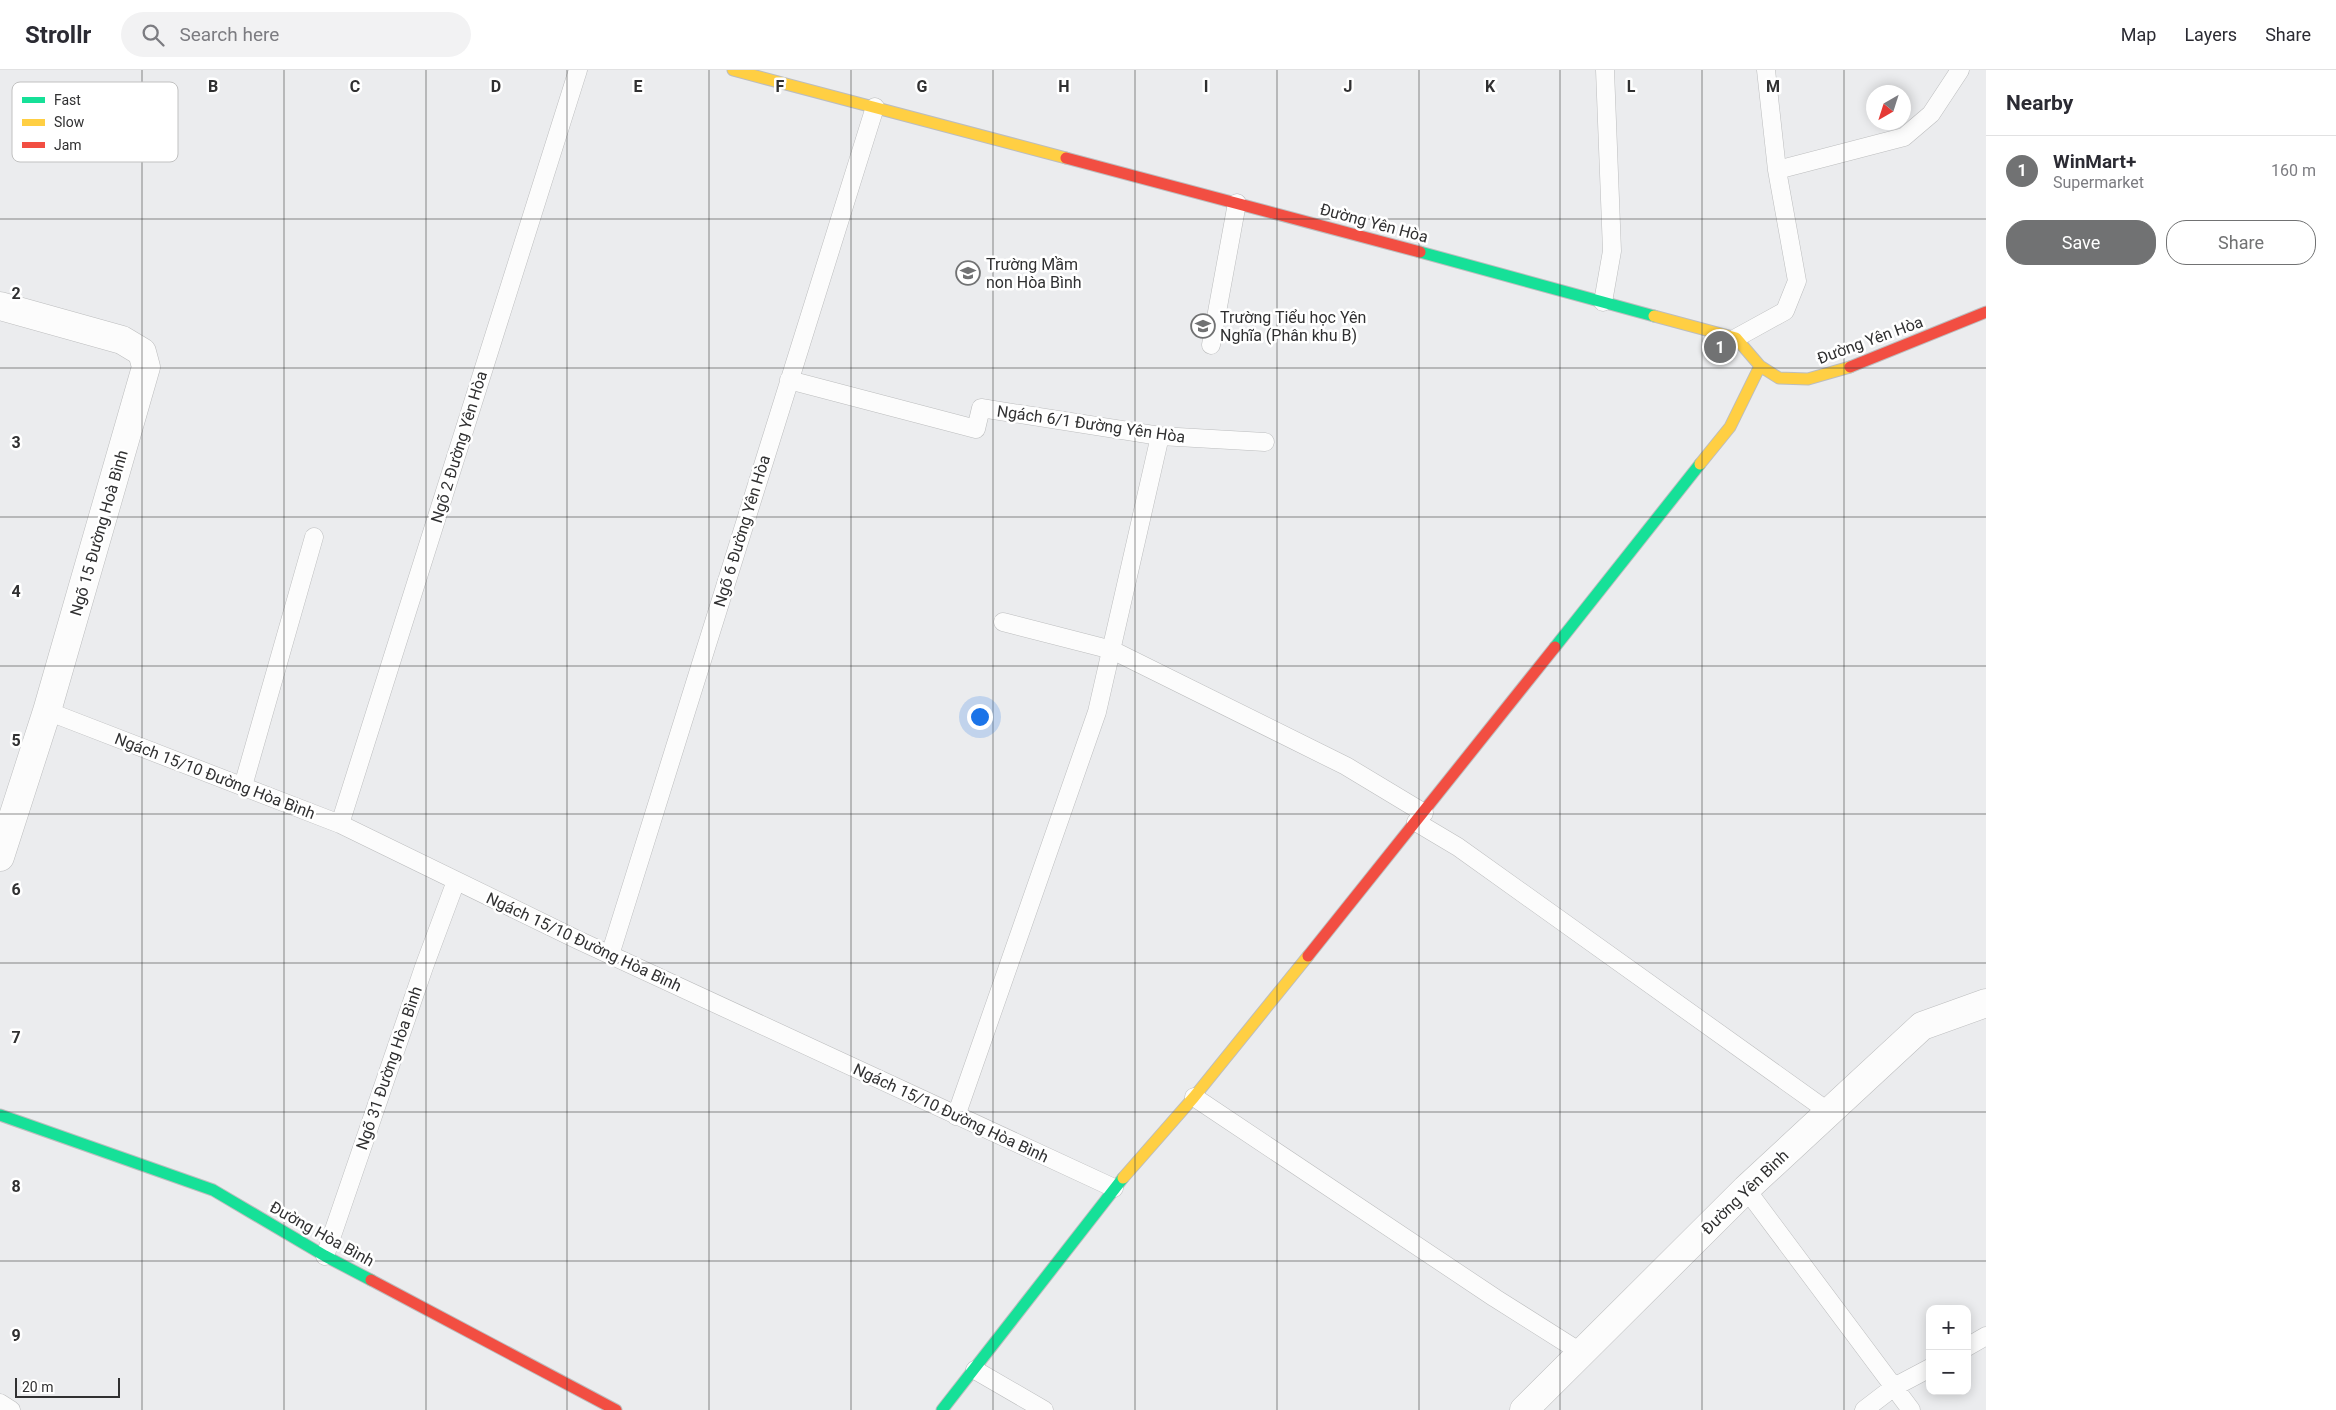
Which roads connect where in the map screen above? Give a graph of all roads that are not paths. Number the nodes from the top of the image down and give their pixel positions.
1 (578, 70) edge
2 (733, 70) edge
3 (1605, 70) edge
4 (1766, 70) edge
5 (1960, 70) edge
6 (875, 107) junction
7 (1778, 170) junction
8 (1237, 203) junction
9 (1604, 302) junction
10 (0, 306) edge
11 (1986, 312) edge
12 (1736, 338) junction
13 (1211, 345) dead end
14 (1760, 366) junction
15 (789, 380) junction
16 (1160, 436) junction
17 (1265, 442) dead end
18 (314, 537) dead end
19 (1002, 622) dead end
20 (1112, 650) junction
21 (47, 711) junction
22 (243, 786) junction
23 (1420, 818) junction
24 (340, 824) junction
25 (0, 857) edge
26 (456, 880) junction
27 (610, 954) junction
28 (1986, 1003) edge
29 (1194, 1097) junction
30 (1829, 1112) junction
31 (0, 1115) edge
32 (956, 1116) junction
33 (1114, 1188) junction
34 (1746, 1189) junction
35 (325, 1256) junction
36 (1986, 1336) edge
37 (1971, 1345) edge
38 (1582, 1353) junction
39 (975, 1370) junction
40 (1926, 1370) edge
41 (1894, 1387) junction
42 (0, 1403) edge
43 (11, 1410) edge
44 (616, 1410) edge
45 (942, 1410) edge
46 (1044, 1410) edge
47 (1524, 1410) edge
48 (1864, 1410) edge
49 (1911, 1410) edge

1 - 24 lane, Ngõ 2 Đường Yên Hòa
2 - 6 street, Đường Yên Hòa
3 - 9 lane
4 - 7 lane
5 - 7 lane
6 - 8 street, Đường Yên Hòa
6 - 15 lane, Ngõ 6 Đường Yên Hòa
7 - 12 lane
8 - 9 street, Đường Yên Hòa
8 - 13 lane
9 - 12 street, Đường Yên Hòa
10 - 21 street, Ngõ 15 Đường Hoà Bình
11 - 14 street, Đường Yên Hòa
12 - 14 street, Đường Yên Hòa
14 - 23 street
15 - 16 lane, Ngách 6/1 Đường Yên Hòa
15 - 27 lane, Ngõ 6 Đường Yên Hòa
16 - 17 lane, Ngách 6/1 Đường Yên Hòa
16 - 20 lane
18 - 22 lane
19 - 20 lane
20 - 23 lane
20 - 32 lane
21 - 22 lane, Ngách 15/10 Đường Hòa Bình
21 - 25 street, Ngõ 15 Đường Hoà Bình
22 - 24 lane, Ngách 15/10 Đường Hòa Bình
23 - 29 street
23 - 30 lane
24 - 26 lane, Ngách 15/10 Đường Hòa Bình
26 - 27 lane, Ngách 15/10 Đường Hòa Bình
26 - 35 lane, Ngõ 31 Đường Hòa Bình
27 - 32 lane, Ngách 15/10 Đường Hòa Bình
28 - 30 street, Đường Yên Bình
29 - 33 street
29 - 38 lane
30 - 34 street, Đường Yên Bình
31 - 35 street, Đường Hòa Bình
32 - 33 lane, Ngách 15/10 Đường Hòa Bình
33 - 39 street
34 - 38 street, Đường Yên Bình
34 - 41 lane
35 - 44 street, Đường Hòa Bình
36 - 37 lane
38 - 47 street, Đường Yên Bình
39 - 45 street
39 - 46 lane
40 - 41 lane
41 - 48 lane
41 - 49 lane
42 - 43 lane

